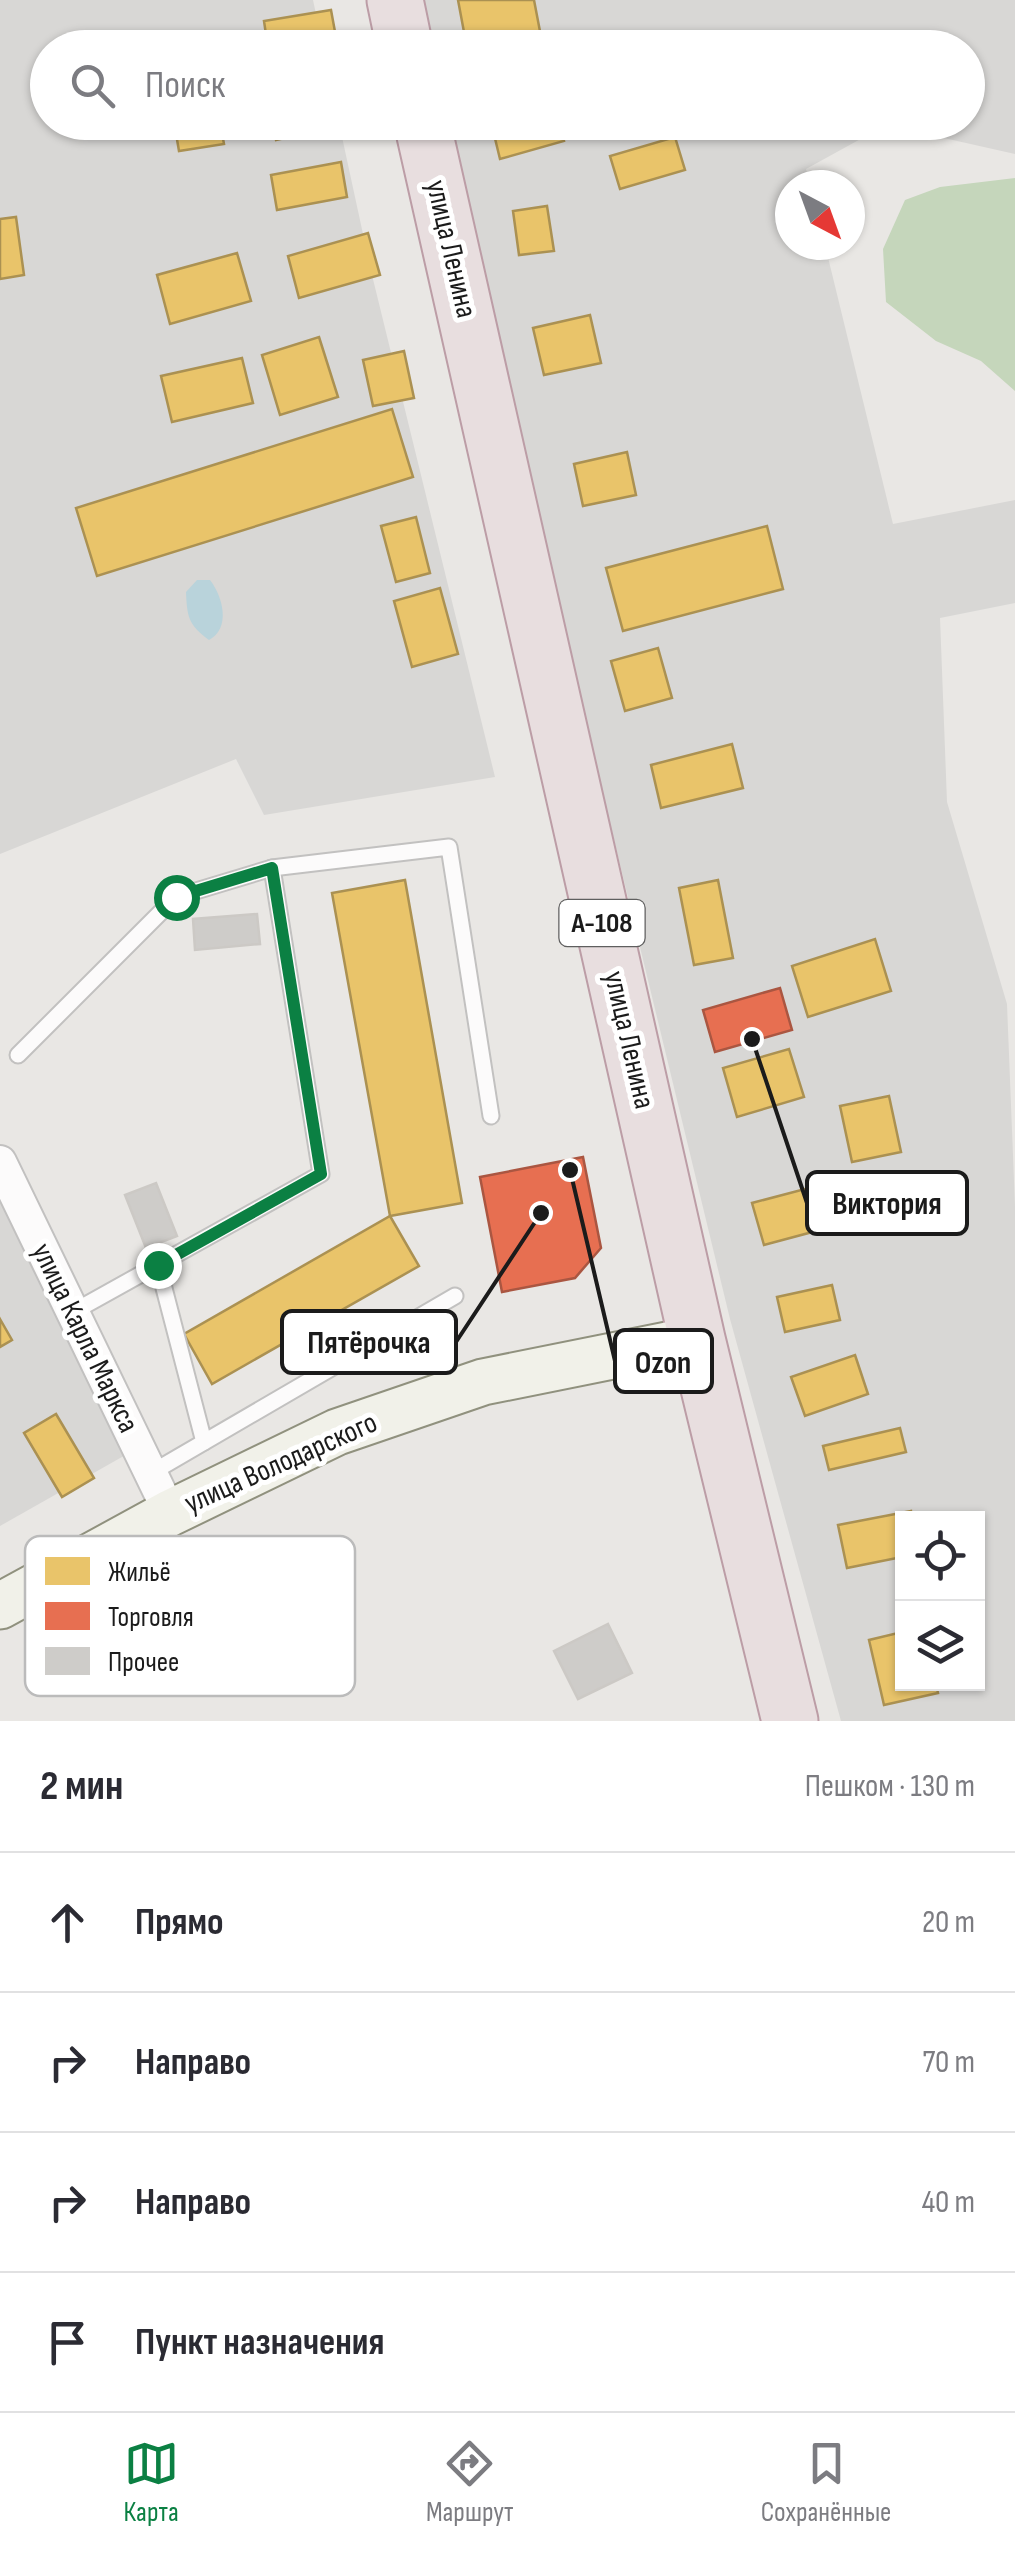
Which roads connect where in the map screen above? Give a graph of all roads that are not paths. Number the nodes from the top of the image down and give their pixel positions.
1 (394, 0) edge
2 (401, 30) edge
3 (426, 140) edge
4 (272, 868) junction
5 (18, 1056) dead end
6 (490, 1116) dead end
7 (0, 1162) edge
8 (158, 1265) junction
9 (455, 1296) dead end
10 (73, 1312) junction
11 (696, 1339) junction
12 (204, 1442) junction
13 (151, 1473) junction
14 (170, 1513) junction
15 (128, 1536) edge
16 (25, 1592) edge
17 (0, 1606) edge
18 (790, 1721) edge

1 - 2 highway
3 - 11 highway, улица Ленина / А-108
4 - 5 lane
4 - 6 lane
4 - 8 lane
7 - 10 street, улица Карла Маркса
8 - 10 lane
8 - 12 lane
9 - 12 lane
10 - 13 street, улица Карла Маркса
11 - 14 street, улица Володарского
11 - 18 highway, улица Ленина / А-108
12 - 13 lane
13 - 14 street, улица Карла Маркса
14 - 15 street, улица Володарского
16 - 17 street, улица Володарского

